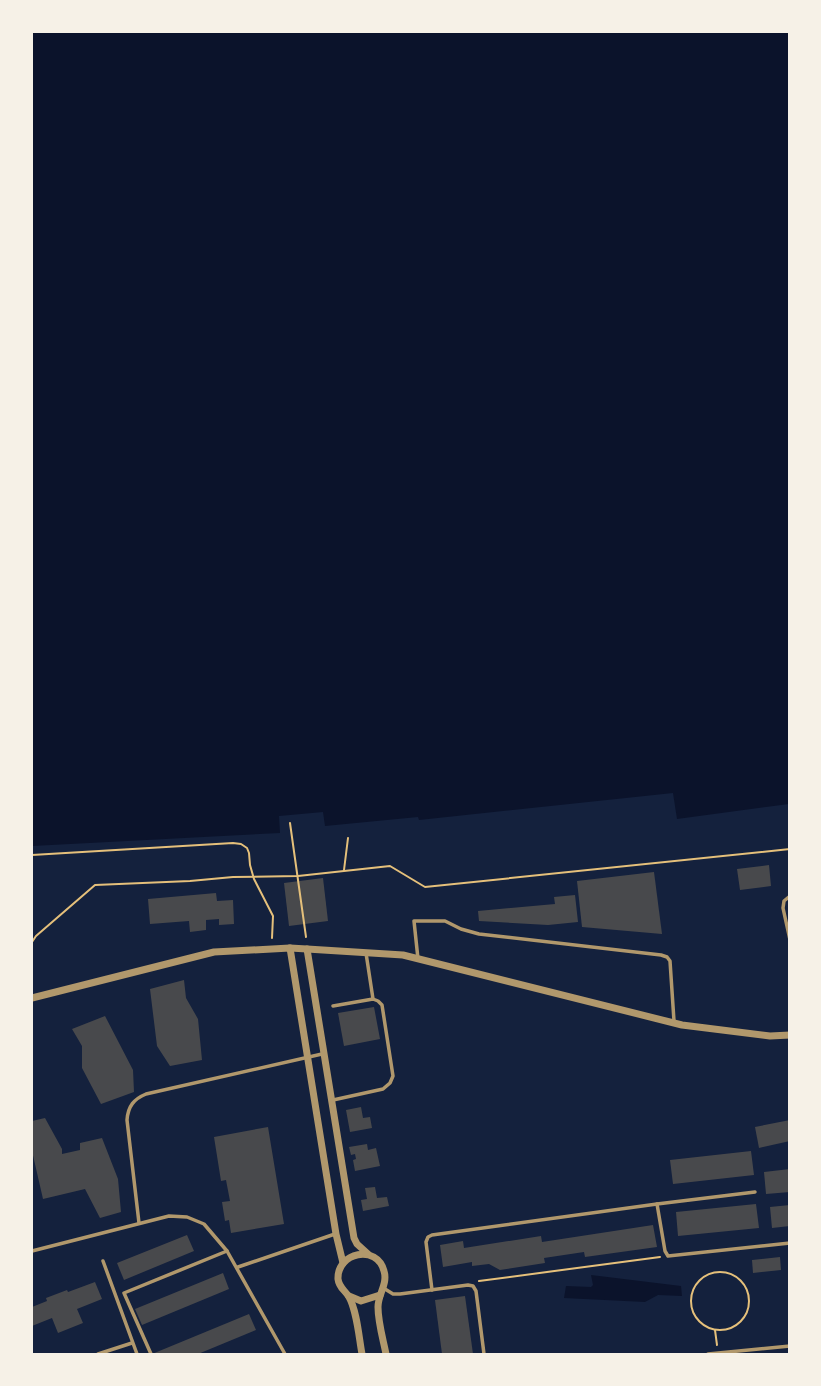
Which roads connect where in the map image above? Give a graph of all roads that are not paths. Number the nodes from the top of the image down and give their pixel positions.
1 (789, 896) edge
2 (789, 940) edge
3 (290, 948) junction
4 (307, 949) junction
5 (366, 953) junction
6 (418, 959) junction
7 (32, 998) edge
8 (373, 999) junction
9 (333, 1006) dead end
10 (674, 1023) junction
11 (789, 1035) edge
12 (325, 1053) junction
13 (308, 1058) junction
14 (332, 1100) junction
15 (755, 1192) dead end
16 (657, 1204) junction
17 (139, 1223) junction
18 (336, 1234) junction
19 (789, 1243) edge
20 (32, 1251) edge
21 (227, 1251) junction
22 (368, 1254) junction
23 (103, 1261) dead end
24 (343, 1263) junction
25 (238, 1267) junction
26 (432, 1290) junction
27 (381, 1292) junction
28 (348, 1297) junction
29 (132, 1343) junction
30 (789, 1346) edge
31 (98, 1354) edge
32 (136, 1354) edge
33 (150, 1354) edge
34 (285, 1354) edge
35 (362, 1354) edge
36 (386, 1354) edge
37 (484, 1354) edge
38 (708, 1354) edge
39 (718, 1354) edge

1 - 2 lane
3 - 4 street
3 - 7 street
3 - 13 street
4 - 5 street
4 - 12 street
5 - 6 street
5 - 8 lane
6 - 10 street
6 - 10 lane
8 - 9 lane
8 - 14 lane
10 - 11 street
12 - 13 lane
12 - 14 street
13 - 17 lane
13 - 18 street
14 - 22 street
15 - 16 lane
16 - 19 lane
16 - 26 lane
17 - 20 lane
17 - 21 lane
18 - 24 street
18 - 25 lane
21 - 25 lane
21 - 33 lane
22 - 24 street
22 - 27 street
23 - 29 lane
24 - 28 street
25 - 34 lane
26 - 27 lane
26 - 37 lane
27 - 28 street
27 - 36 street
28 - 35 street
29 - 31 lane
29 - 32 lane
30 - 39 lane
38 - 39 lane

